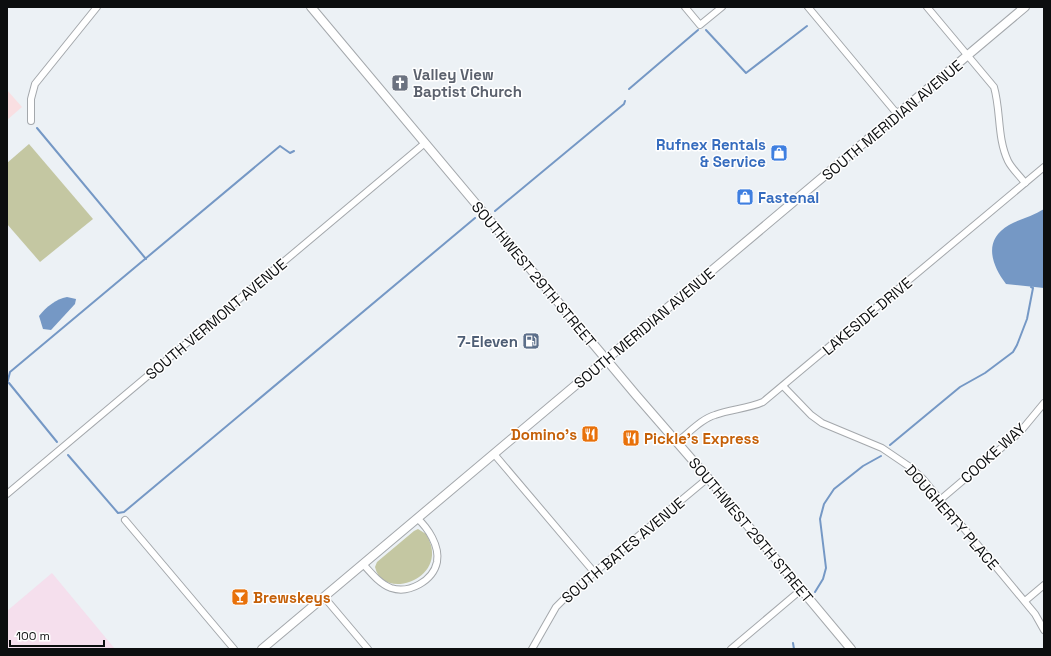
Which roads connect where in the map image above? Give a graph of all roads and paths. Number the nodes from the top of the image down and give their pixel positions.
1 (97, 7) edge
2 (311, 7) edge
3 (684, 7) edge
4 (722, 7) edge
5 (808, 7) edge
6 (927, 7) edge
7 (1025, 7) edge
8 (968, 55) junction
9 (898, 115) junction
10 (31, 121) dead end
11 (425, 143) junction
12 (1044, 167) edge
13 (1025, 183) junction
14 (606, 360) junction
15 (783, 386) junction
16 (1044, 404) edge
17 (677, 442) junction
18 (494, 454) junction
19 (708, 478) junction
20 (7, 494) edge
21 (940, 500) junction
22 (417, 518) junction
23 (125, 520) dead end
24 (363, 564) junction
25 (594, 572) junction
26 (1044, 585) edge
27 (802, 589) junction
28 (324, 597) junction
29 (1025, 601) junction
30 (1044, 630) edge
31 (234, 649) edge
32 (262, 649) edge
33 (368, 649) edge
34 (532, 649) edge
35 (731, 649) edge
36 (851, 649) edge

1 - 10 street
2 - 11 main road, SOUTHWEST 29TH STREET
3 - 4 street
5 - 9 street
6 - 8 street
7 - 8 main road, SOUTH MERIDIAN AVENUE
8 - 9 main road, SOUTH MERIDIAN AVENUE
8 - 13 street
9 - 14 main road, SOUTH MERIDIAN AVENUE
11 - 14 main road, SOUTHWEST 29TH STREET
11 - 20 street, SOUTH VERMONT AVENUE
12 - 13 street, LAKESIDE DRIVE
13 - 15 street, LAKESIDE DRIVE
14 - 17 main road, SOUTHWEST 29TH STREET
14 - 18 main road, SOUTH MERIDIAN AVENUE
15 - 17 street, LAKESIDE DRIVE
15 - 21 street, DOUGHERTY PLACE
16 - 21 street, COOKE WAY
17 - 19 main road, SOUTHWEST 29TH STREET
18 - 22 main road, SOUTH MERIDIAN AVENUE
18 - 25 street
19 - 25 street, SOUTH BATES AVENUE
19 - 27 main road, SOUTHWEST 29TH STREET
21 - 29 street, DOUGHERTY PLACE
22 - 24 main road, SOUTH MERIDIAN AVENUE
22 - 24 street
23 - 31 street
24 - 28 main road, SOUTH MERIDIAN AVENUE
25 - 34 street, SOUTH BATES AVENUE
26 - 29 street
27 - 35 street
27 - 36 main road, SOUTHWEST 29TH STREET
28 - 32 main road, SOUTH MERIDIAN AVENUE
28 - 33 street
29 - 30 street, DOUGHERTY PLACE

